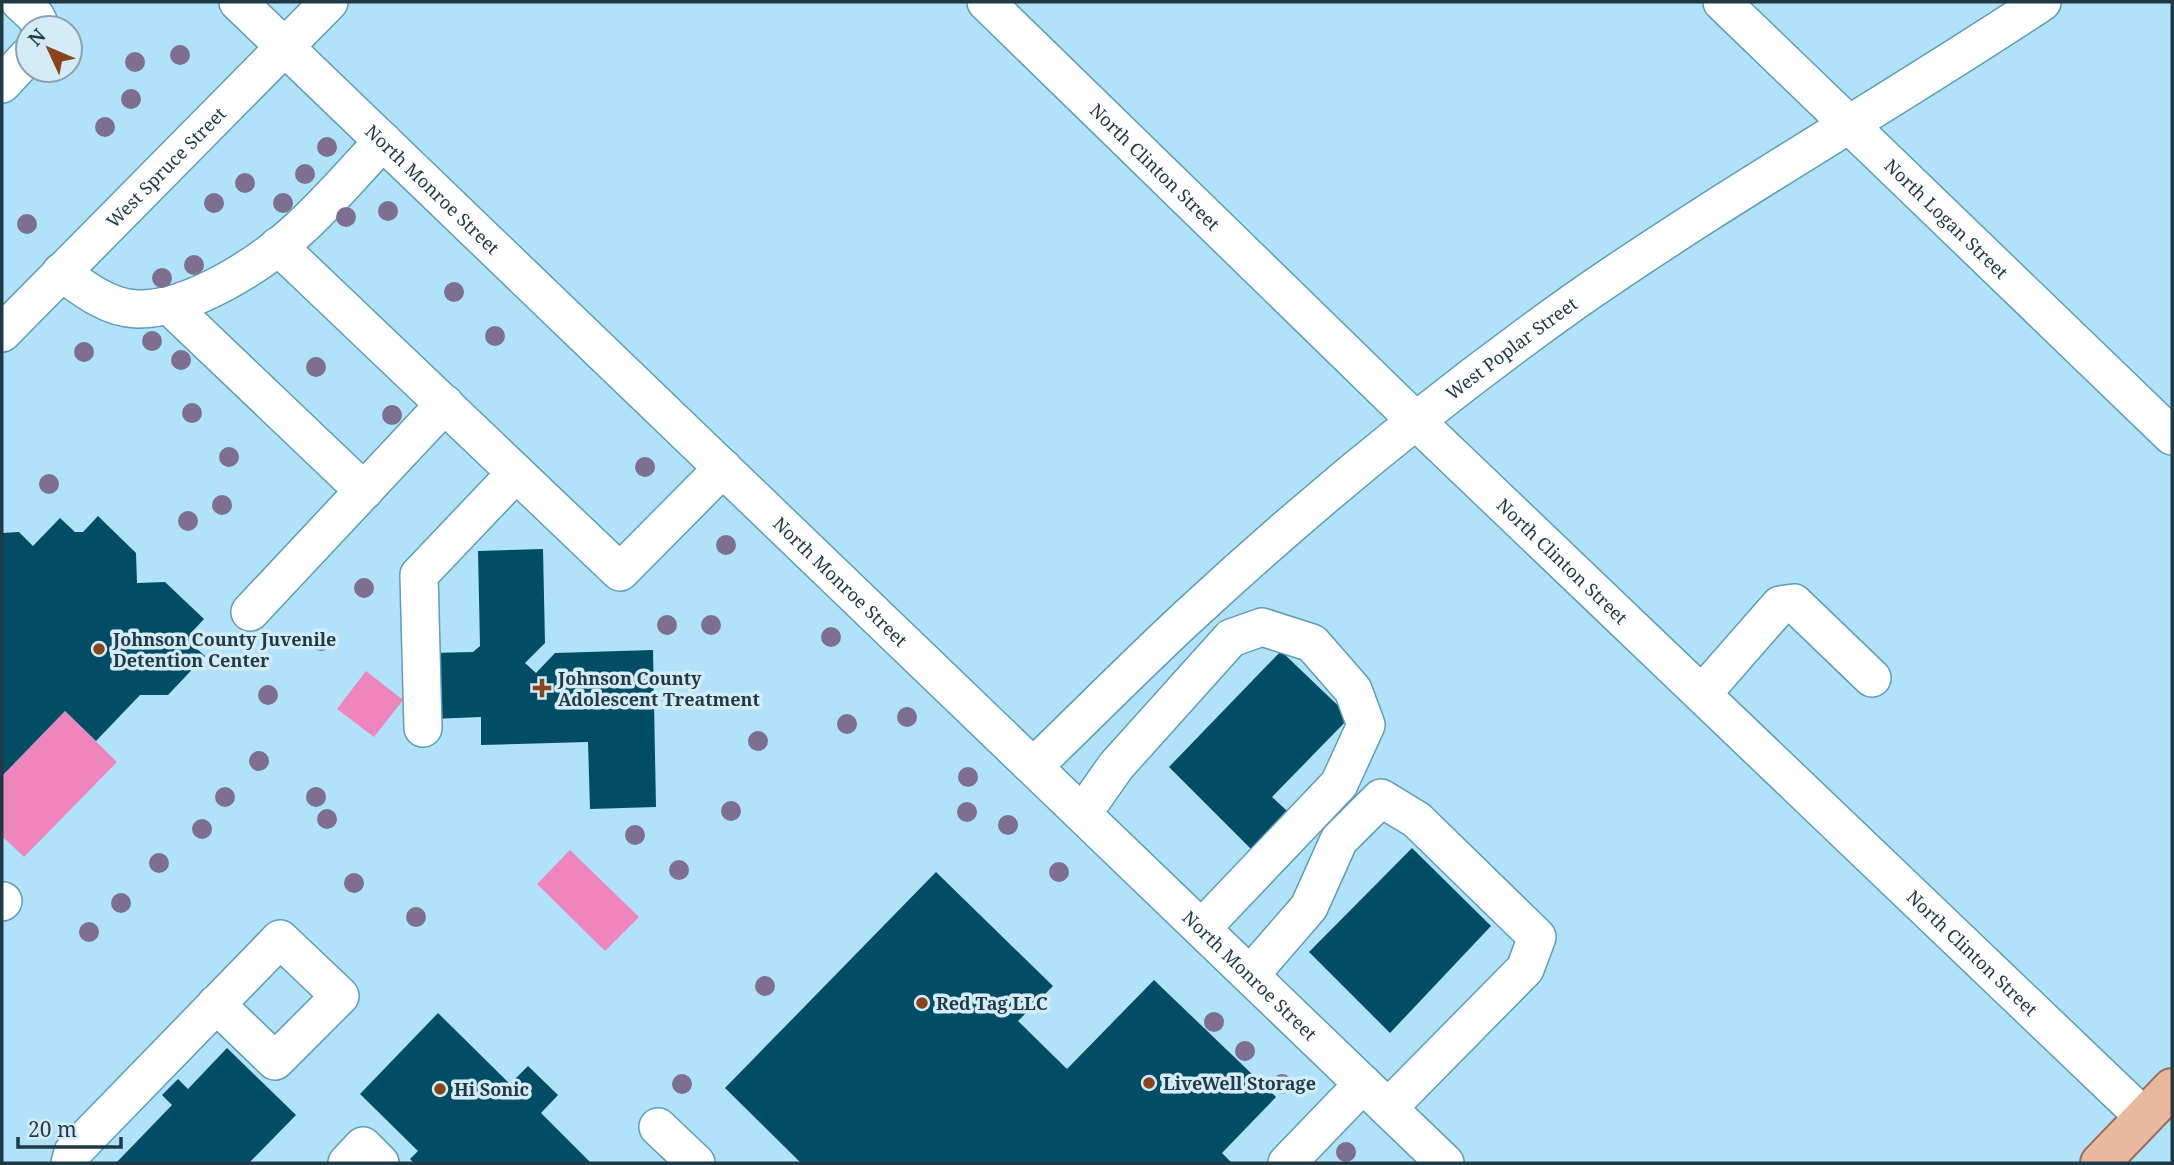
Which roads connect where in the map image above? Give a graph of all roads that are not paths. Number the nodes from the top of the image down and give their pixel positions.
1 (20, 2) edge
2 (238, 2) edge
3 (329, 2) edge
4 (986, 2) edge
5 (1722, 2) edge
6 (2042, 2) edge
7 (33, 14) edge
8 (283, 46) junction
9 (1850, 125) junction
10 (383, 141) junction
11 (278, 246) junction
12 (61, 272) junction
13 (170, 306) junction
14 (2, 333) edge
15 (445, 404) junction
16 (1416, 421) junction
17 (2172, 436) edge
18 (723, 468) junction
19 (516, 472) junction
20 (364, 491) junction
21 (1201, 605) junction
22 (250, 612) dead end
23 (1231, 638) junction
24 (1872, 678) dead end
25 (1702, 694) junction
26 (424, 728) dead end
27 (1034, 766) junction
28 (1083, 813) junction
29 (1202, 928) junction
30 (1250, 975) junction
31 (216, 1004) dead end
32 (2172, 1088) edge
33 (1376, 1096) junction
34 (2144, 1117) junction
35 (658, 1127) dead end
36 (70, 1163) edge
37 (347, 1163) edge
38 (380, 1163) edge
39 (696, 1163) edge
40 (1287, 1163) edge
41 (1445, 1163) edge
42 (2100, 1163) edge

1 - 7 street
2 - 8 street, North Monroe Street
3 - 8 street, West Spruce Street
4 - 16 street, North Clinton Street
5 - 9 street, North Logan Street
6 - 9 street, West Poplar Street
8 - 10 street, North Monroe Street
8 - 12 street, West Spruce Street
9 - 16 street, West Poplar Street
9 - 17 street, North Logan Street
10 - 11 street
10 - 18 street, North Monroe Street
11 - 13 street
11 - 15 street
12 - 13 street
12 - 14 street, West Spruce Street
13 - 20 street
15 - 19 street
15 - 20 street
16 - 21 street, West Poplar Street
16 - 25 street, North Clinton Street
18 - 19 street
18 - 27 street, North Monroe Street
19 - 26 street
20 - 22 street
21 - 23 street
21 - 27 street, West Poplar Street
23 - 28 street
23 - 29 street
24 - 25 street
25 - 34 street, North Clinton Street
27 - 28 street, North Monroe Street
28 - 29 street, North Monroe Street
29 - 30 street, North Monroe Street
30 - 33 street, North Monroe Street
30 - 33 street
31 - 36 street
32 - 34 main road
33 - 40 street
33 - 41 street, North Monroe Street
34 - 42 main road
35 - 39 street
37 - 38 street

